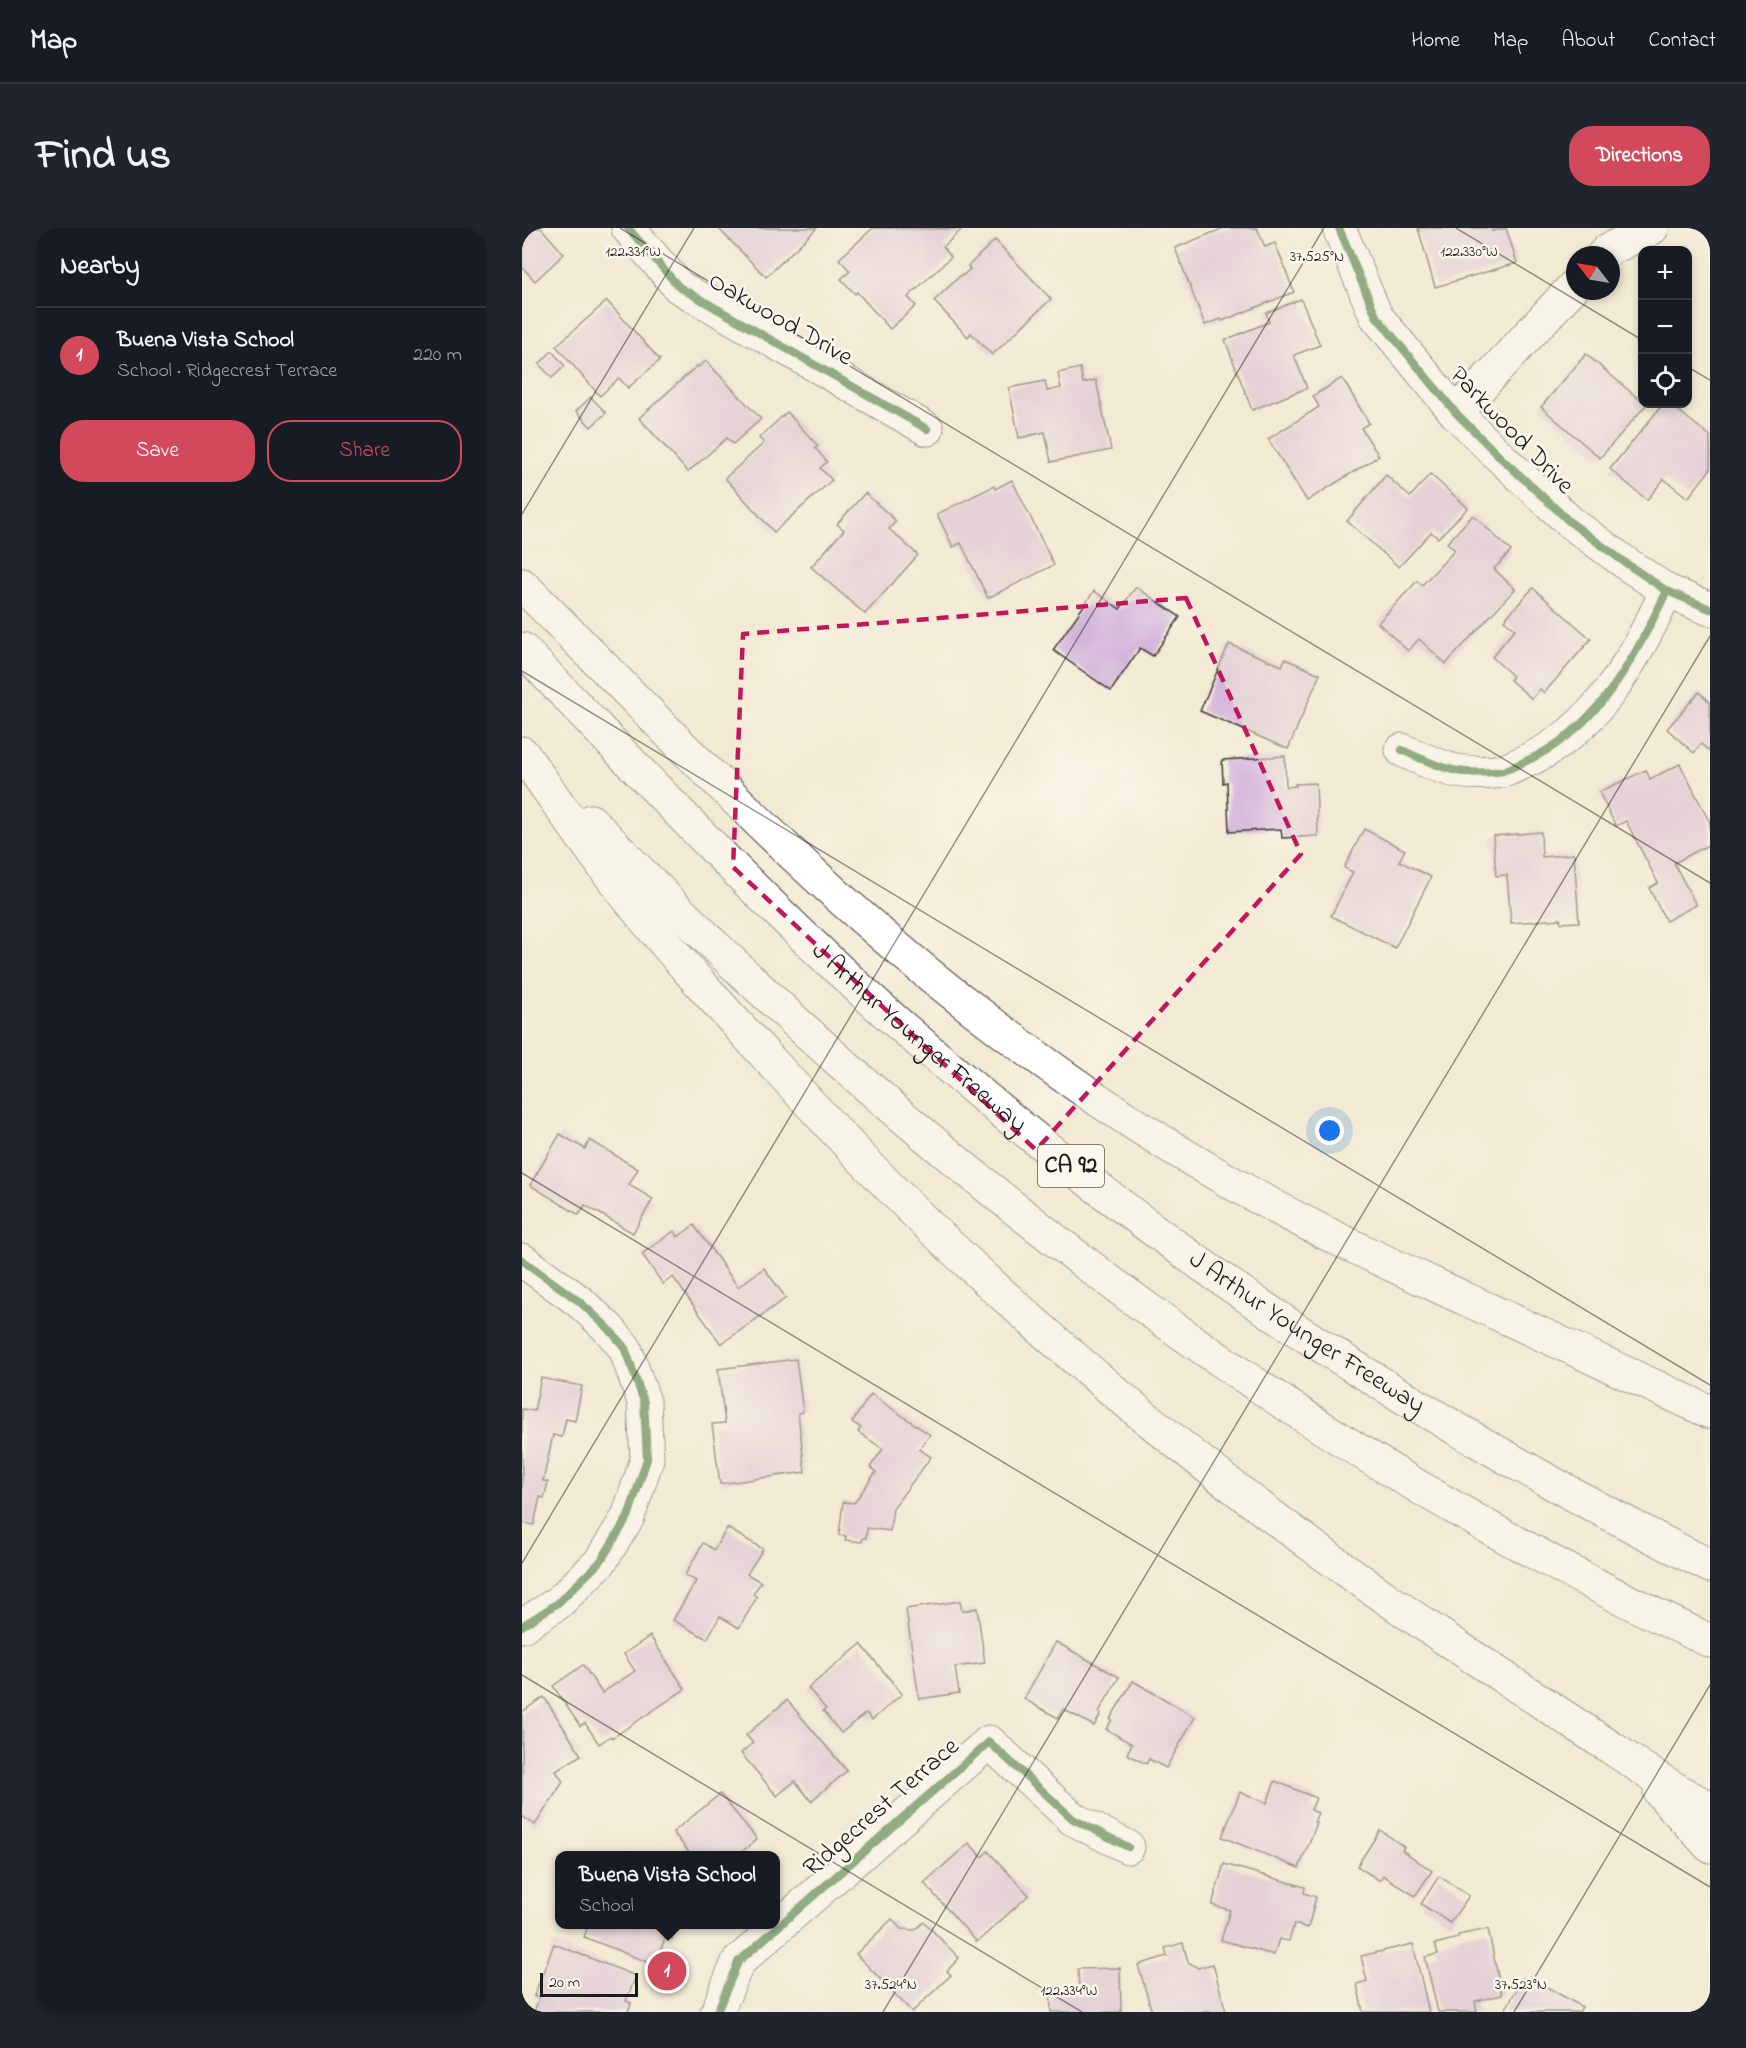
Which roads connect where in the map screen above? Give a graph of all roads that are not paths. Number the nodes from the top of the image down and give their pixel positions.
1 (628, 228) edge
2 (1339, 228) edge
3 (1652, 228) edge
4 (1616, 246) edge
5 (1566, 295) edge
6 (1456, 413) junction
7 (927, 429) dead end
8 (522, 585) edge
9 (1667, 591) junction
10 (1710, 609) edge
11 (522, 650) edge
12 (522, 748) edge
13 (1402, 750) dead end
14 (522, 753) edge
15 (522, 1260) edge
16 (1710, 1412) edge
17 (1710, 1566) edge
18 (522, 1626) edge
19 (1710, 1641) edge
20 (1624, 1757) junction
21 (1710, 1808) edge
22 (1710, 1846) edge
23 (1128, 1847) dead end
24 (780, 1925) edge
25 (776, 1929) edge
26 (717, 2012) edge

1 - 7 main road, Oakwood Drive
2 - 6 main road, Parkwood Drive
3 - 4 main road
5 - 6 main road
6 - 9 main road, Parkwood Drive
8 - 16 main road
9 - 10 main road, Parkwood Drive
9 - 13 main road
11 - 17 main road, J Arthur Younger Freeway / CA 92
12 - 19 main road, CA 92
14 - 20 main road
15 - 18 main road
20 - 21 main road
20 - 22 main road
23 - 24 main road, Ridgecrest Terrace
25 - 26 main road, Ridgecrest Terrace

